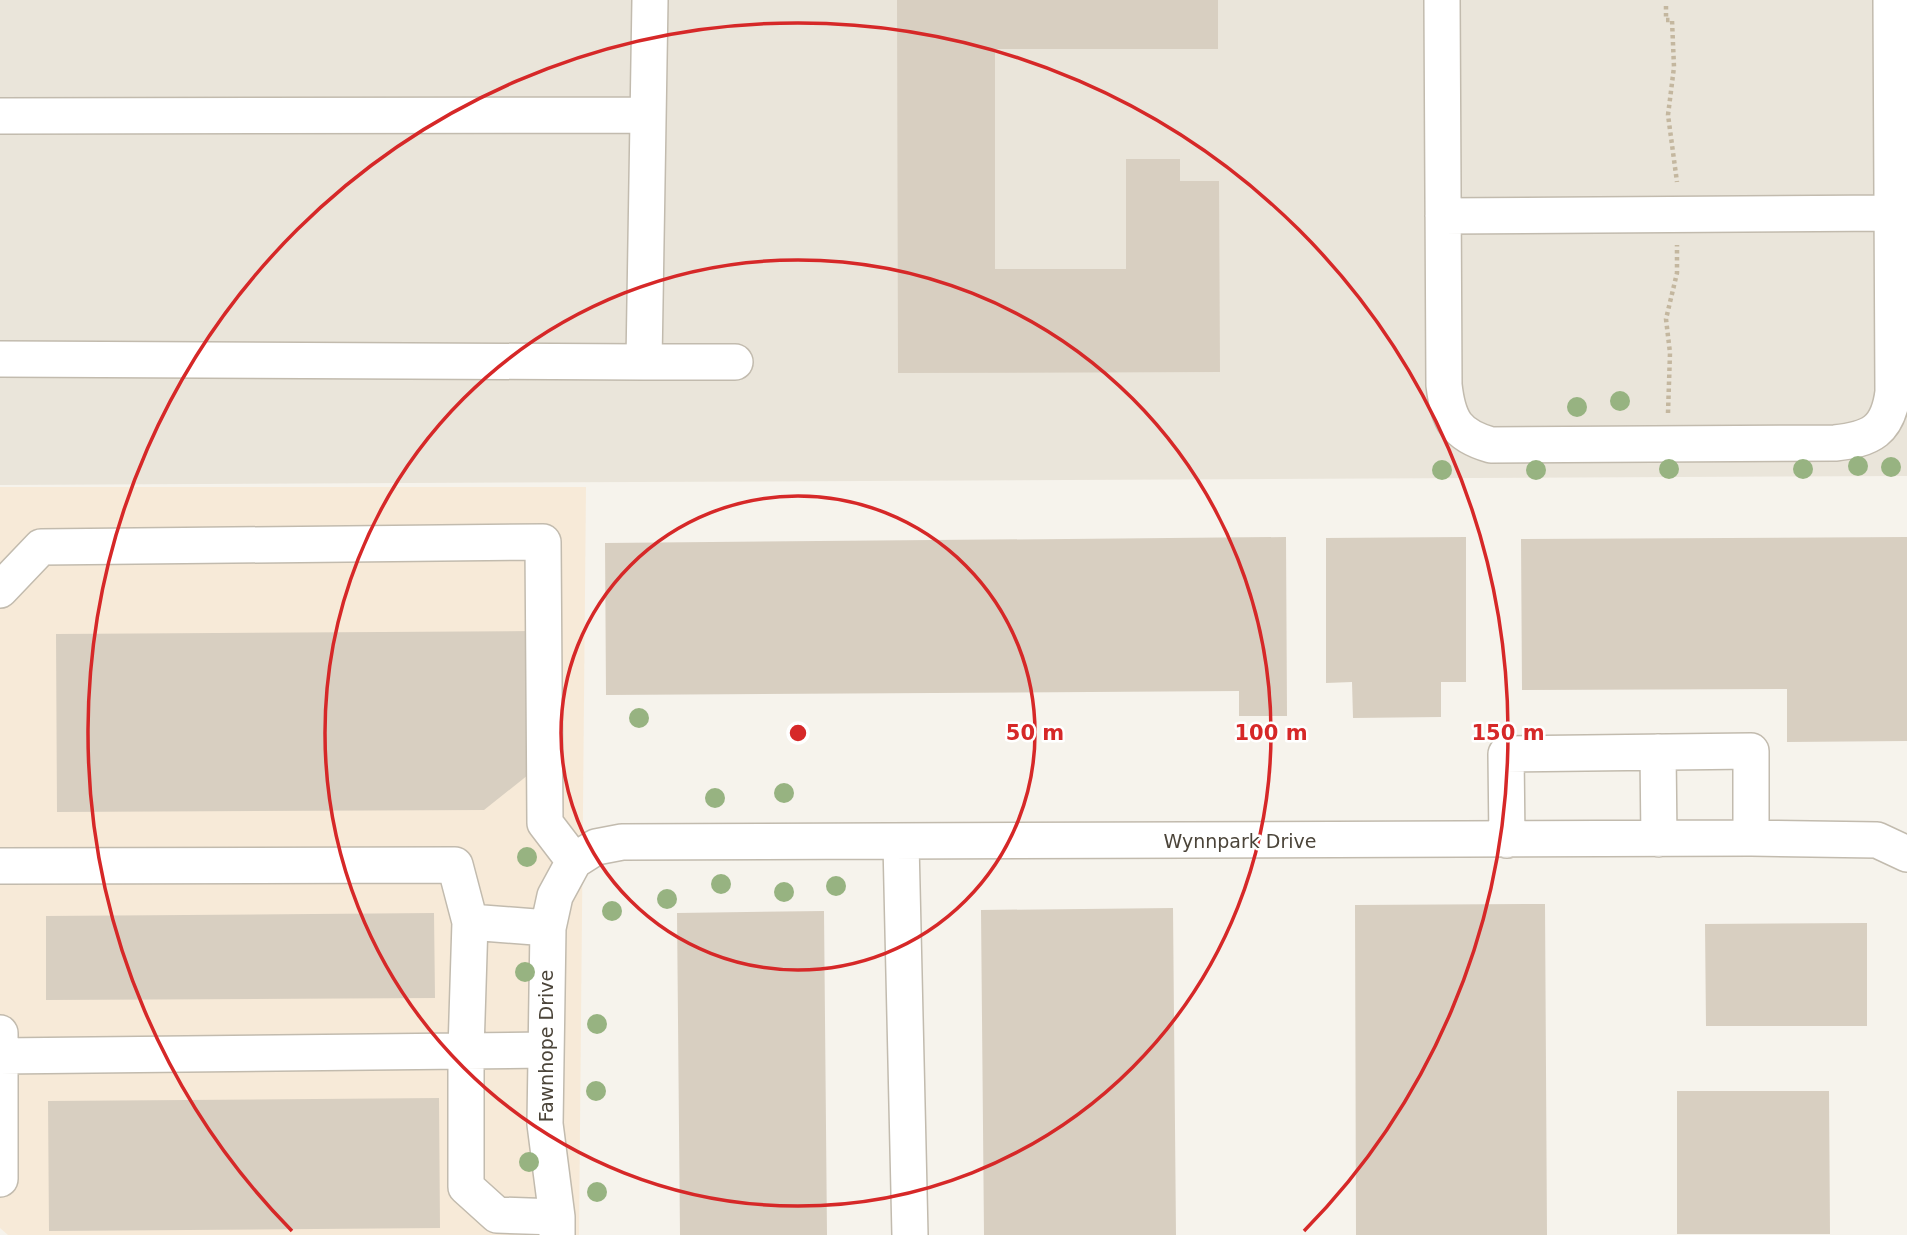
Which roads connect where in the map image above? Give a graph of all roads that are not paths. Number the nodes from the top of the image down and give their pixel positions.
1 (650, 0) edge
2 (1442, 0) edge
3 (1891, 0) edge
4 (648, 115) junction
5 (0, 116) edge
6 (1891, 213) junction
7 (1443, 216) junction
8 (0, 359) edge
9 (644, 362) junction
10 (735, 362) dead end
11 (0, 590) edge
12 (1658, 752) junction
13 (1751, 838) junction
14 (1659, 839) junction
15 (1507, 840) junction
16 (901, 843) junction
17 (1907, 854) edge
18 (574, 861) junction
19 (0, 866) edge
20 (470, 922) junction
21 (548, 928) junction
22 (0, 1033) edge
23 (545, 1050) junction
24 (466, 1051) junction
25 (0, 1056) edge
26 (1, 1177) edge
27 (557, 1226) edge
28 (910, 1235) edge

1 - 4 street
2 - 7 street
3 - 6 street
4 - 5 street
4 - 9 street
6 - 7 street
6 - 7 street
8 - 9 street
9 - 10 street
11 - 18 street
12 - 13 street
12 - 14 street
12 - 15 street
13 - 14 street, Wynnpark Drive
13 - 17 street, Wynnpark Drive
14 - 15 street, Wynnpark Drive
15 - 16 street, Wynnpark Drive
16 - 18 street, Wynnpark Drive
16 - 28 street
18 - 21 street, Fawnhope Drive
19 - 20 street
20 - 21 street
20 - 24 street
21 - 23 street, Fawnhope Drive
22 - 25 street
23 - 24 street
23 - 27 street, Fawnhope Drive
24 - 25 street
24 - 27 street
25 - 26 street

